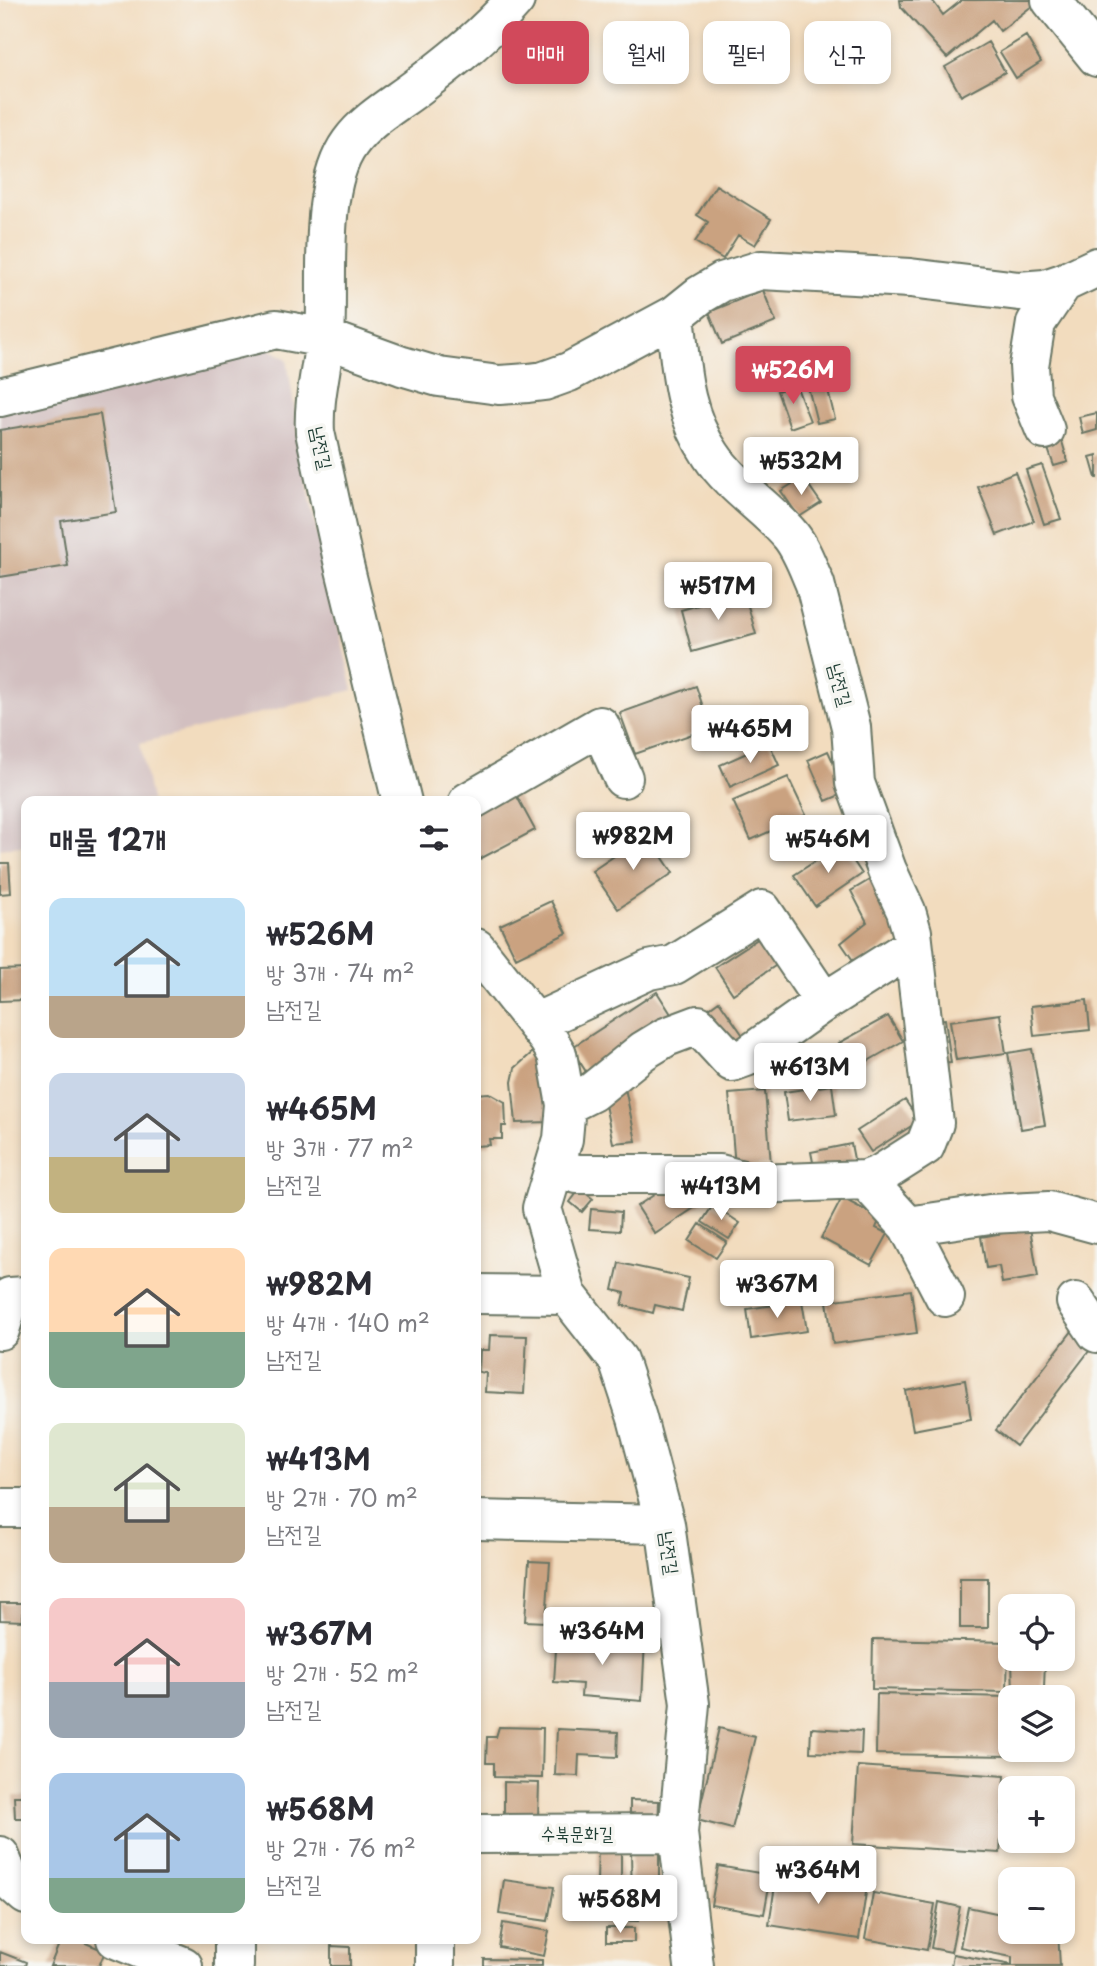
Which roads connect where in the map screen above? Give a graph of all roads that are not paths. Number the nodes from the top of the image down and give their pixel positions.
1 (515, 0) edge
2 (1051, 0) edge
3 (1097, 57) edge
4 (1097, 267) edge
5 (1063, 283) junction
6 (675, 315) junction
7 (325, 338) junction
8 (0, 397) edge
9 (1045, 430) dead end
10 (623, 778) dead end
11 (401, 796) edge
12 (478, 796) edge
13 (913, 946) junction
14 (481, 954) edge
15 (824, 1002) junction
16 (535, 1023) junction
17 (566, 1105) junction
18 (555, 1167) junction
19 (866, 1180) junction
20 (1097, 1224) edge
21 (908, 1226) junction
22 (481, 1294) edge
23 (21, 1296) edge
24 (567, 1296) junction
25 (945, 1297) dead end
26 (1076, 1302) dead end
27 (0, 1331) edge
28 (1097, 1333) edge
29 (0, 1508) edge
30 (21, 1508) edge
31 (481, 1520) edge
32 (665, 1524) junction
33 (678, 1833) junction
34 (481, 1834) edge
35 (0, 1856) edge
36 (21, 1891) edge
37 (128, 1944) edge
38 (234, 1944) edge
39 (435, 1944) edge
40 (183, 1966) edge
41 (234, 1966) edge
42 (435, 1966) edge
43 (694, 1966) edge

1 - 7 street, 남전길
2 - 3 street
4 - 5 street
5 - 6 street
5 - 9 street
6 - 7 street
6 - 13 street, 남전길
7 - 8 street
7 - 11 street, 남전길
10 - 12 street
13 - 15 street
13 - 19 street, 남전길
14 - 16 street, 남전길
15 - 16 street
15 - 17 street
16 - 17 street, 남전길
17 - 18 street, 남전길
18 - 19 street, 남전길
18 - 24 street, 남전길
19 - 21 street
20 - 21 street
21 - 25 street
22 - 24 street
23 - 27 street
24 - 32 street, 남전길
26 - 28 street
29 - 30 street
31 - 32 street
32 - 33 street, 남전길
33 - 34 street, 수북문화길
33 - 43 street, 남전길
35 - 36 street
37 - 40 street
38 - 41 street
39 - 42 street

